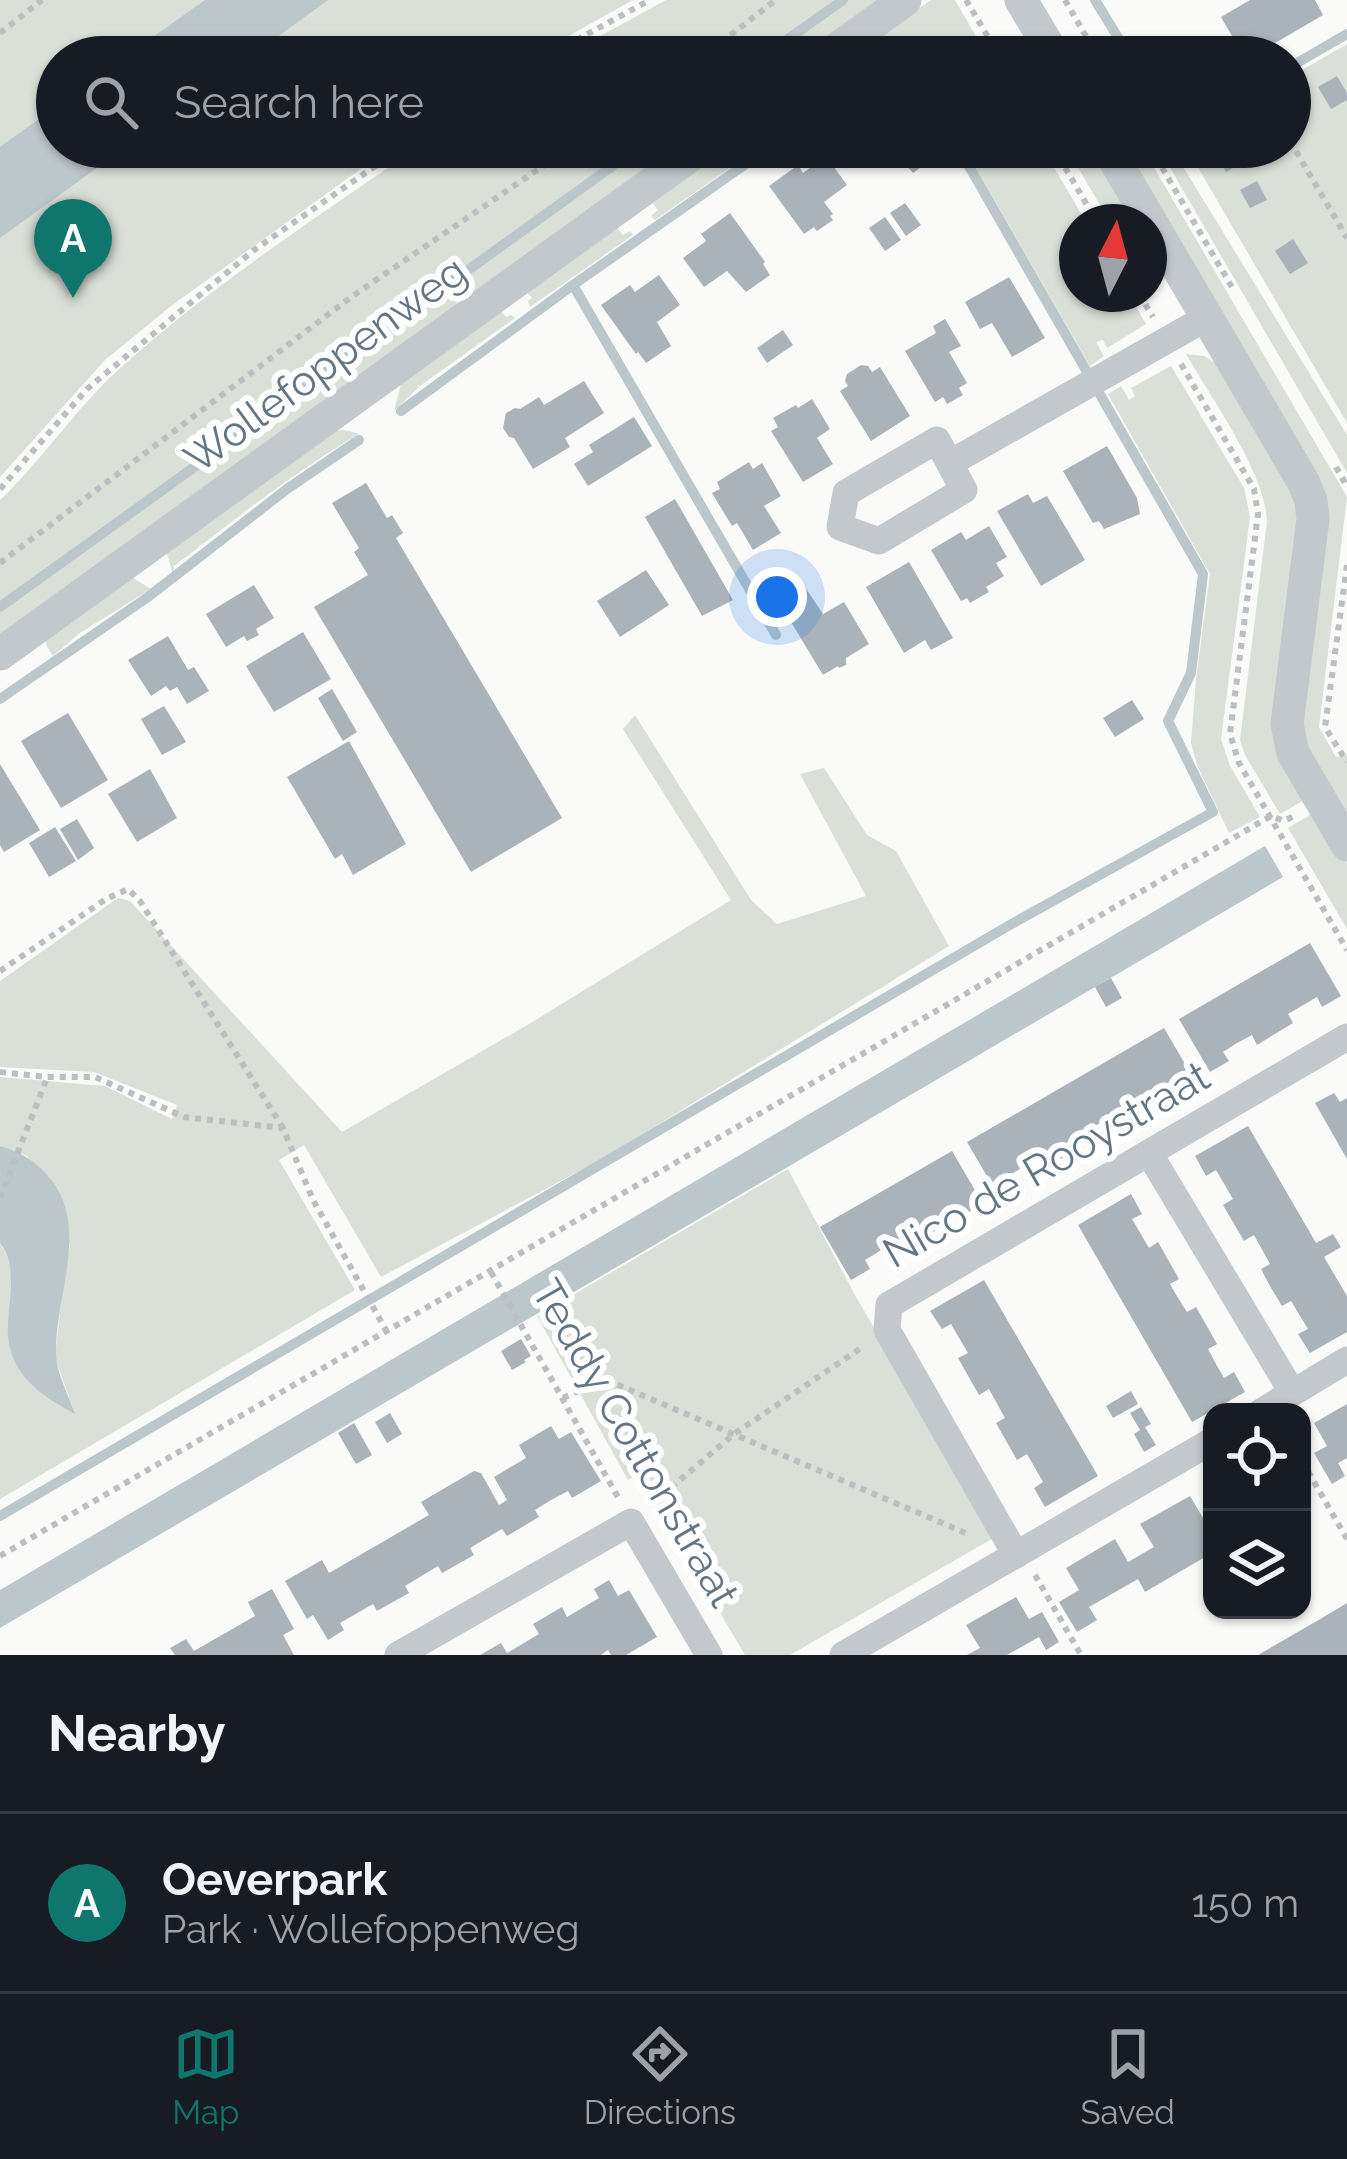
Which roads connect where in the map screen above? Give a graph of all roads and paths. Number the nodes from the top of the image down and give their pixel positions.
1 (42, 0) edge
2 (650, 0) edge
3 (776, 0) edge
4 (905, 0) edge
5 (966, 0) edge
6 (1021, 0) edge
7 (1065, 0) edge
8 (0, 33) edge
9 (584, 36) edge
10 (729, 36) edge
11 (855, 36) edge
12 (987, 36) edge
13 (1042, 36) edge
14 (1086, 36) edge
15 (373, 168) edge
16 (540, 168) edge
17 (673, 168) edge
18 (1065, 168) edge
19 (1119, 168) edge
20 (1306, 168) edge
21 (1086, 204) edge
22 (1347, 238) edge
23 (1150, 312) edge
24 (1205, 318) junction
25 (1167, 340) junction
26 (950, 464) dead end
27 (0, 489) edge
28 (0, 563) edge
29 (1347, 565) edge
30 (0, 654) edge
31 (1347, 762) edge
32 (1322, 801) junction
33 (1271, 816) junction
34 (1347, 845) edge
35 (1347, 950) edge
36 (0, 971) edge
37 (1347, 1037) edge
38 (0, 1072) edge
39 (47, 1077) junction
40 (283, 1128) junction
41 (1149, 1153) junction
42 (0, 1198) edge
43 (491, 1272) junction
44 (886, 1330) junction
45 (387, 1332) junction
46 (1347, 1360) edge
47 (1292, 1392) junction
48 (563, 1398) junction
49 (1275, 1403) edge
50 (734, 1434) junction
51 (1203, 1446) edge
52 (1311, 1477) edge
53 (631, 1522) junction
54 (1347, 1539) edge
55 (1016, 1555) junction
56 (0, 1556) edge
57 (398, 1655) edge
58 (709, 1655) edge
59 (843, 1655) edge
60 (1081, 1655) edge

1 - 8 path
2 - 9 path
3 - 10 path
4 - 11 street
5 - 12 path
6 - 13 street
7 - 14 path
15 - 27 path
16 - 28 path
17 - 30 street, Wollefoppenweg
18 - 21 path
19 - 24 street
20 - 22 path
23 - 25 path
24 - 25 street
24 - 32 street
25 - 26 street
25 - 33 path
29 - 31 path
32 - 33 path
32 - 34 street
33 - 35 path
33 - 43 path
36 - 40 path
37 - 41 street, Nico de Rooystraat
38 - 39 path
39 - 40 path
39 - 42 path
40 - 45 path
41 - 44 street, Nico de Rooystraat
41 - 47 street
43 - 45 path
43 - 48 path, Teddy Cottonstraat
44 - 50 path
44 - 55 street, Nico de Rooystraat
45 - 56 path
46 - 47 street
47 - 49 street
48 - 50 path
48 - 53 path, Teddy Cottonstraat
50 - 53 path
50 - 55 path
51 - 55 street
52 - 54 path
53 - 57 street
53 - 58 street, Teddy Cottonstraat
55 - 59 street
55 - 60 path

